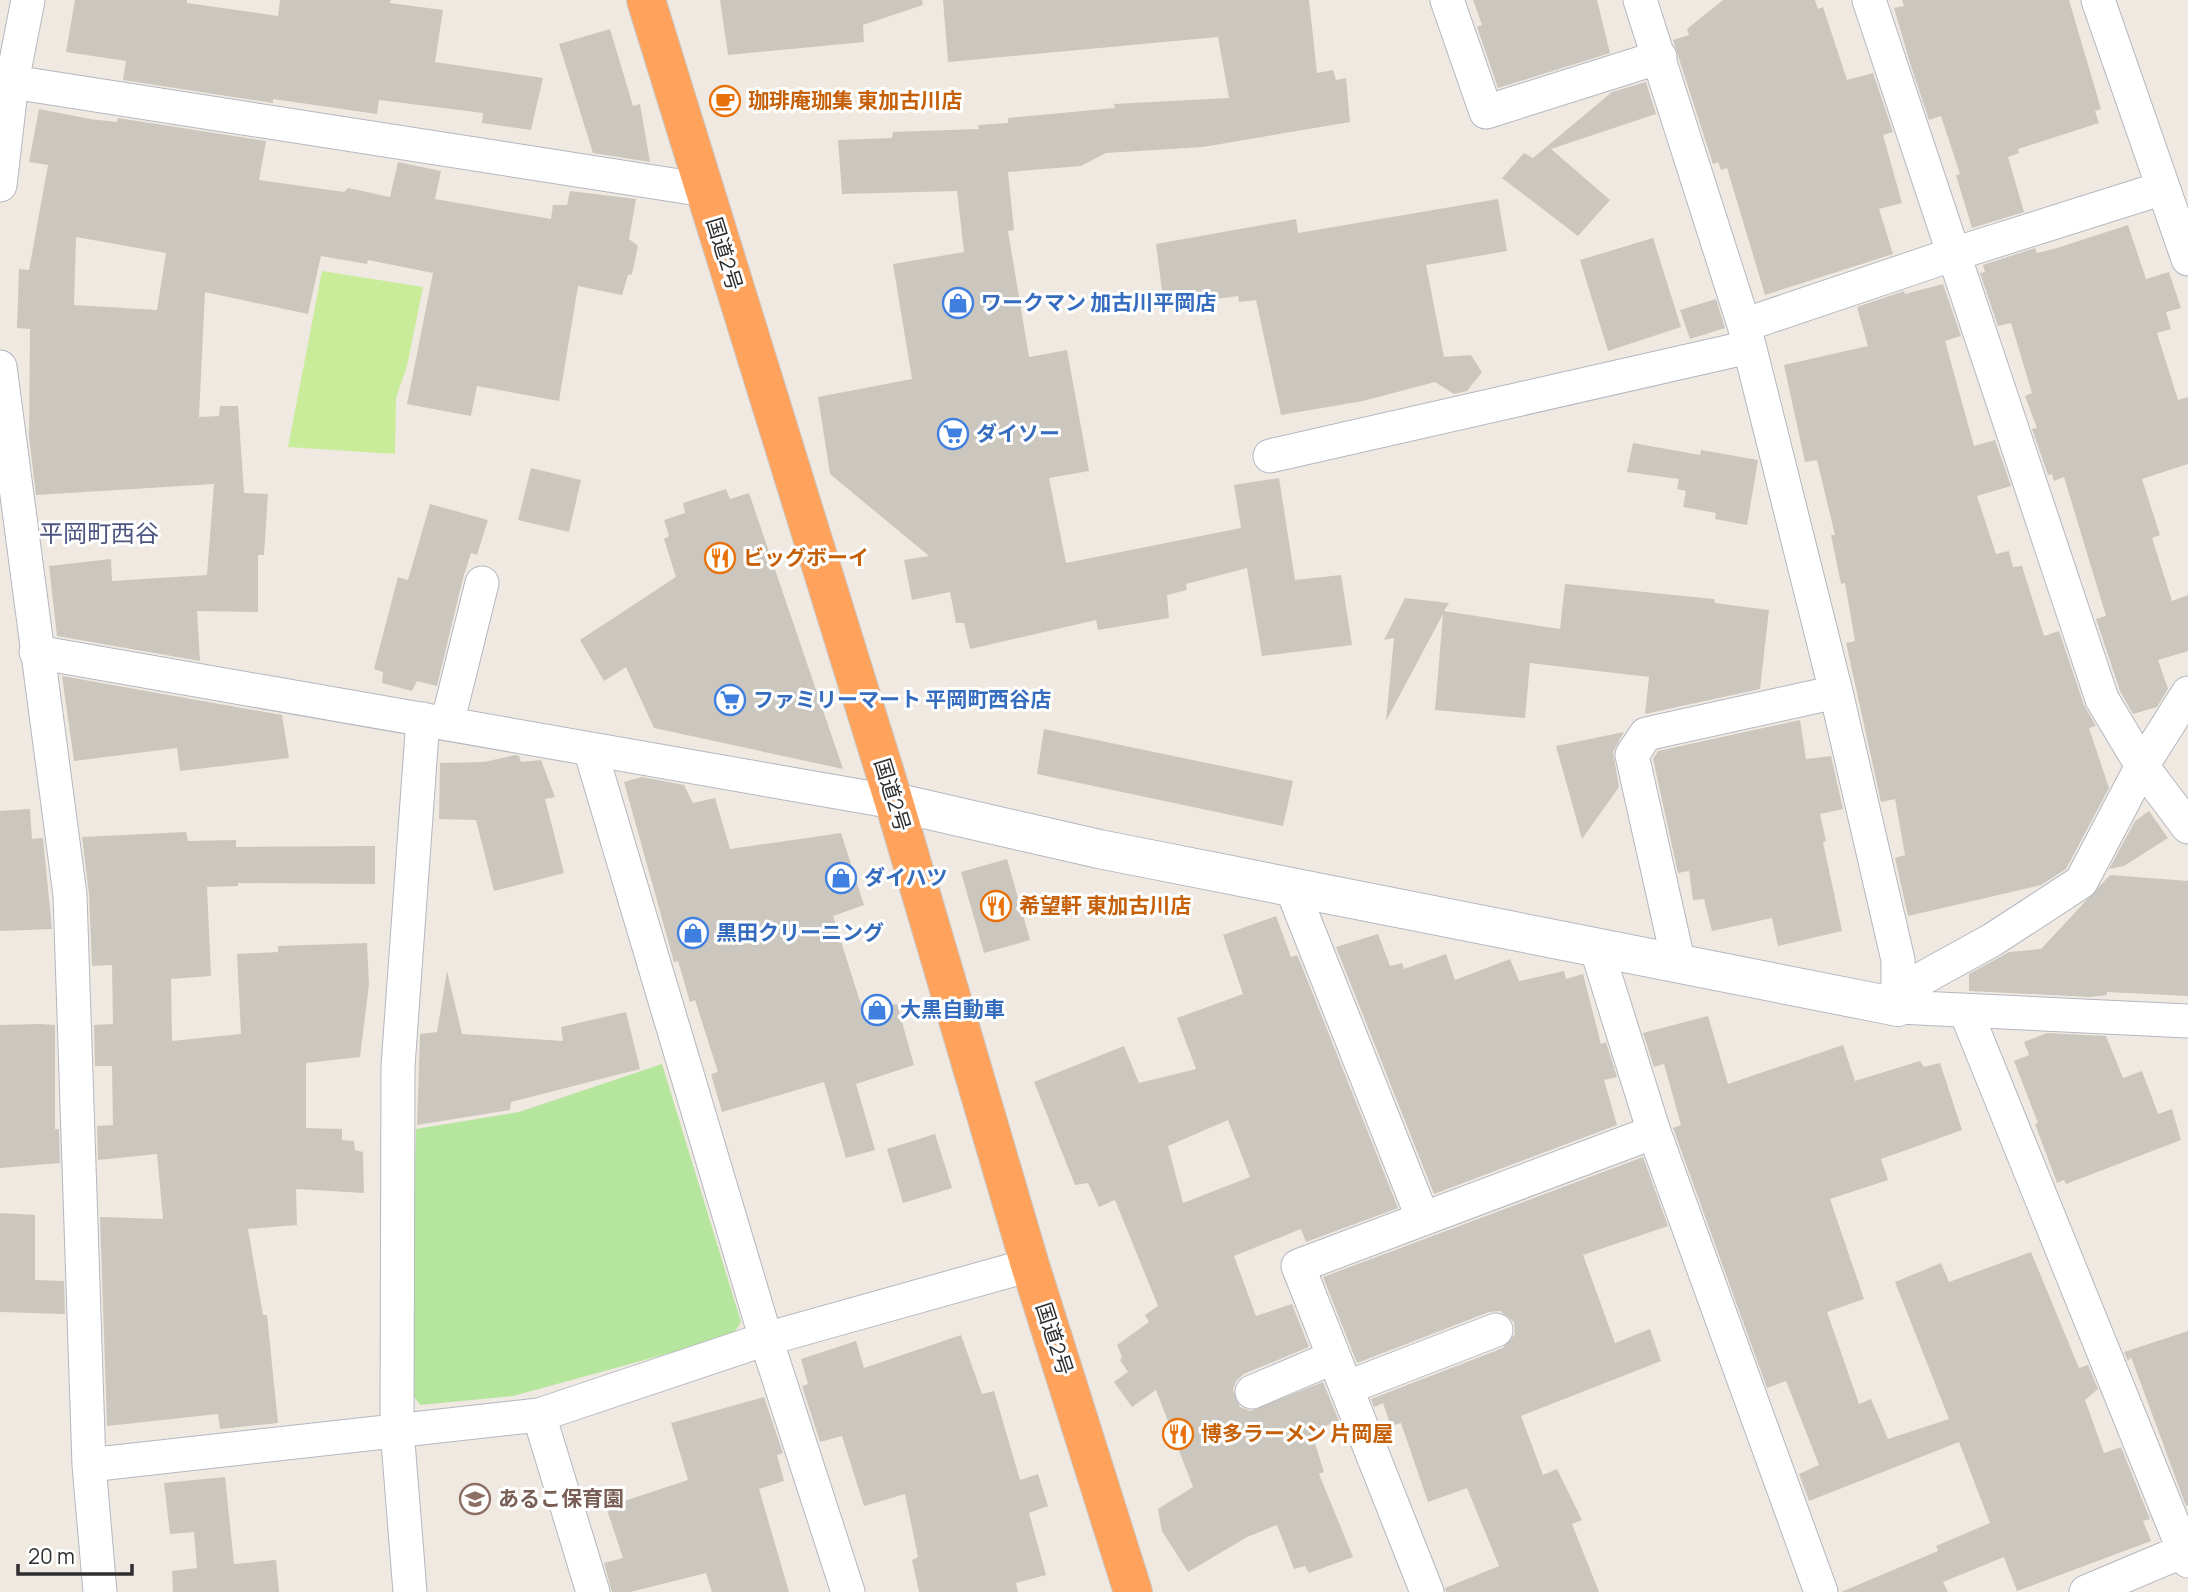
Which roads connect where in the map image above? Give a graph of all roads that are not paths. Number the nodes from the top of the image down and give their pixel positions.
1 (29, 0) edge
2 (646, 0) edge
3 (1447, 0) edge
4 (1640, 0) edge
5 (1869, 0) edge
6 (2098, 0) edge
7 (1660, 57) junction
8 (6, 81) edge
9 (0, 185) edge
10 (2163, 188) junction
11 (705, 190) junction
12 (1954, 254) junction
13 (2188, 259) edge
14 (1747, 336) junction
15 (0, 367) edge
16 (1270, 456) dead end
17 (482, 583) dead end
18 (36, 652) junction
19 (1836, 692) junction
20 (2188, 693) edge
21 (435, 722) junction
22 (590, 749) junction
23 (2142, 766) junction
24 (894, 802) junction
25 (2188, 827) edge
26 (1292, 889) junction
27 (1597, 950) junction
28 (1679, 965) junction
29 (1898, 1007) junction
30 (1966, 1012) junction
31 (2188, 1021) edge
32 (1654, 1132) junction
33 (1423, 1219) junction
34 (1030, 1265) junction
35 (1496, 1330) dead end
36 (766, 1339) junction
37 (1334, 1357) junction
38 (1346, 1388) junction
39 (1252, 1392) dead end
40 (539, 1415) junction
41 (397, 1429) junction
42 (89, 1465) junction
43 (2187, 1554) edge
44 (2093, 1591) edge
45 (100, 1592) edge
46 (410, 1592) edge
47 (593, 1592) edge
48 (848, 1592) edge
49 (1133, 1592) edge
50 (1427, 1592) edge
51 (1821, 1592) edge

1 - 8 street
2 - 11 highway, 国道2号
3 - 7 street
4 - 7 street
5 - 12 street
6 - 10 street
7 - 14 street
8 - 9 street
8 - 11 street
10 - 12 street
10 - 13 street
11 - 24 highway, 国道2号
12 - 14 street
12 - 23 street
14 - 16 street
14 - 19 street
15 - 18 street
17 - 21 street
18 - 21 street
18 - 42 street
19 - 28 street
19 - 29 street
20 - 23 street
21 - 22 street
21 - 41 street
22 - 24 street
22 - 36 street
23 - 25 street
23 - 29 street
24 - 26 street
24 - 34 highway, 国道2号
26 - 27 street
26 - 33 street
27 - 28 street
27 - 32 street
28 - 29 street
29 - 30 street
30 - 31 street
30 - 43 street
32 - 33 street
32 - 51 street
33 - 37 street
34 - 36 street
34 - 49 highway, 国道2号
35 - 38 street
36 - 40 street
36 - 48 street
37 - 38 street
37 - 39 street
38 - 50 street
40 - 41 street
40 - 47 street
41 - 42 street
41 - 46 street
42 - 45 street
43 - 44 street

